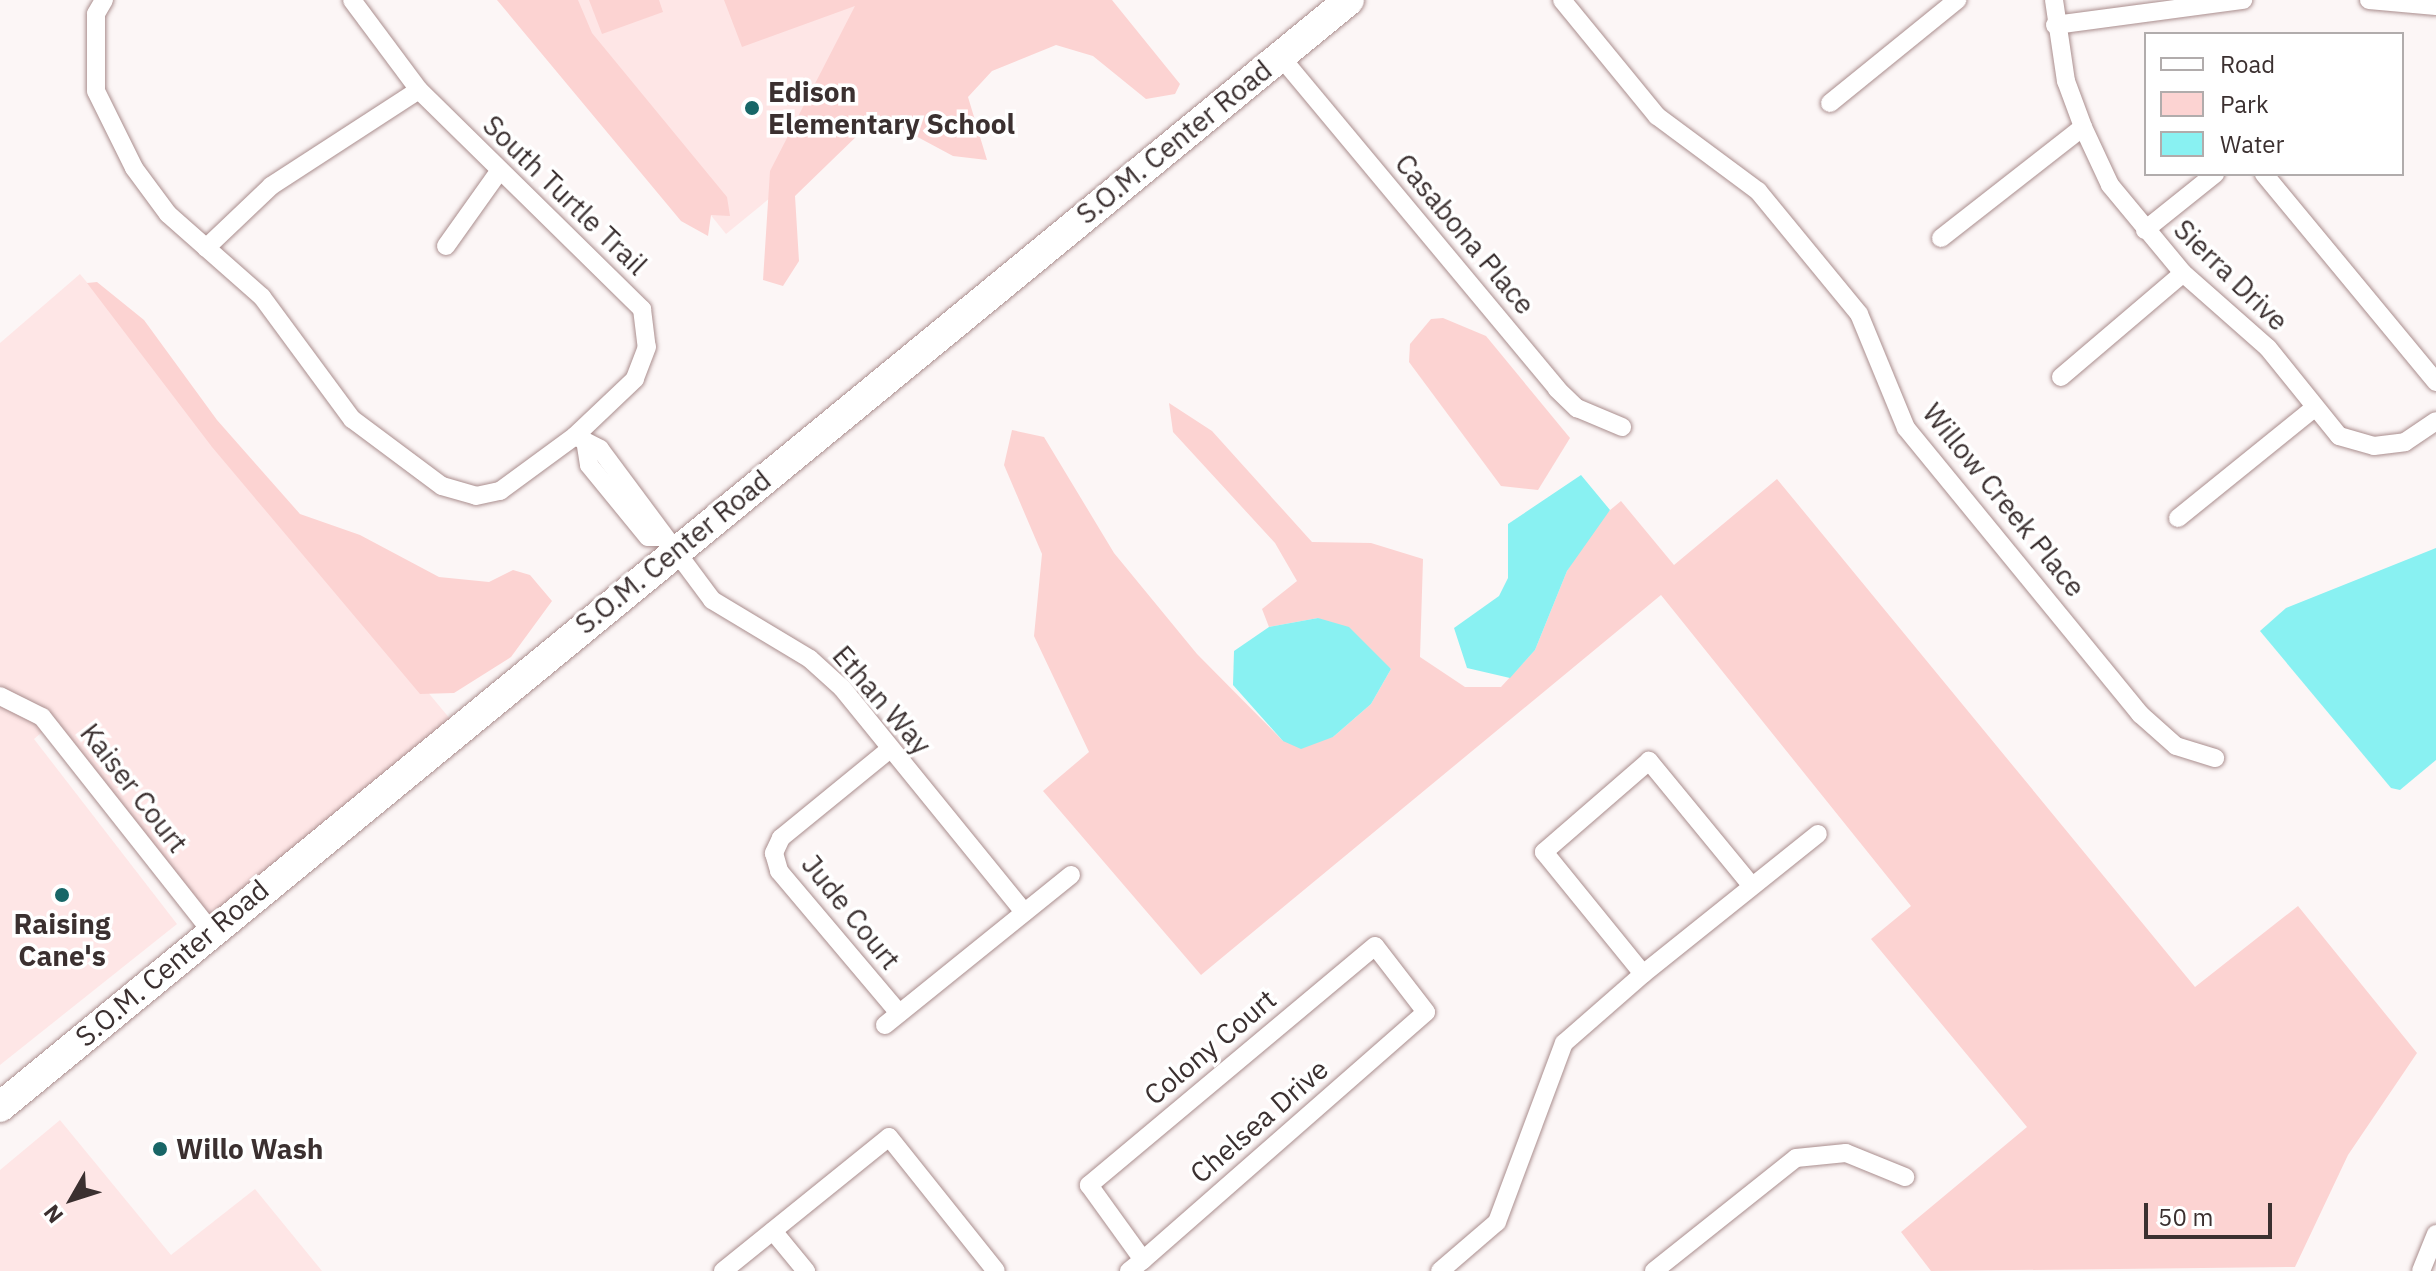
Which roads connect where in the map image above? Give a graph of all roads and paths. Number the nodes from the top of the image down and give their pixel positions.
1 (352, 0) edge
2 (1349, 0) edge
3 (1562, 0) edge
4 (1957, 0) edge
5 (2054, 0) edge
6 (2243, 0) edge
7 (2369, 0) edge
8 (2436, 6) edge
9 (100, 7) edge
10 (2055, 25) junction
11 (1280, 56) junction
12 (419, 90) junction
13 (1830, 103) dead end
14 (2083, 127) junction
15 (500, 170) junction
16 (2212, 176) edge
17 (2266, 176) edge
18 (2145, 230) junction
19 (1941, 238) dead end
20 (446, 246) dead end
21 (206, 248) junction
22 (2183, 273) junction
23 (2061, 377) dead end
24 (2436, 382) edge
25 (2312, 410) junction
26 (2436, 421) edge
27 (1622, 427) dead end
28 (581, 441) junction
29 (2178, 518) dead end
30 (667, 545) junction
31 (0, 696) edge
32 (890, 749) junction
33 (2215, 758) dead end
34 (1818, 834) dead end
35 (1071, 875) dead end
36 (1751, 885) junction
37 (1024, 912) junction
38 (211, 931) junction
39 (1643, 974) junction
40 (1426, 1012) joint
41 (0, 1107) edge
42 (1905, 1177) dead end
43 (773, 1231) junction
44 (2436, 1234) edge
45 (1136, 1266) edge
46 (723, 1271) edge
47 (806, 1271) edge
48 (996, 1271) edge
49 (1440, 1271) edge
50 (1654, 1271) edge
51 (2421, 1271) edge

1 - 12 street, South Turtle Trail
2 - 11 main road, S.O.M. Center Road
3 - 33 street, Willow Creek Place
4 - 13 street
5 - 10 street, Sierra Drive
6 - 10 street
7 - 8 street
9 - 21 street, South Turtle Trail
10 - 14 street, Sierra Drive
11 - 27 street, Casabona Place
11 - 30 main road, S.O.M. Center Road
12 - 15 street, South Turtle Trail
12 - 21 street
14 - 18 street, Sierra Drive
14 - 19 street
15 - 20 street
15 - 28 street, South Turtle Trail
16 - 18 street
17 - 24 street
18 - 22 street, Sierra Drive
21 - 28 street, South Turtle Trail
22 - 23 street
22 - 25 street, Sierra Drive
25 - 26 street, Sierra Drive
25 - 29 street
28 - 30 street, Ethan Way
30 - 32 street, Ethan Way
30 - 38 main road, S.O.M. Center Road
31 - 38 street, Kaiser Court
32 - 37 street, Ethan Way
32 - 37 street, Jude Court
34 - 36 street
35 - 37 street
36 - 39 street
36 - 39 street
38 - 41 main road, S.O.M. Center Road
39 - 49 street
40 - 45 street, Chelsea Drive
40 - 45 street, Colony Court
42 - 50 street
43 - 46 street
43 - 47 street
43 - 48 street
44 - 51 street

